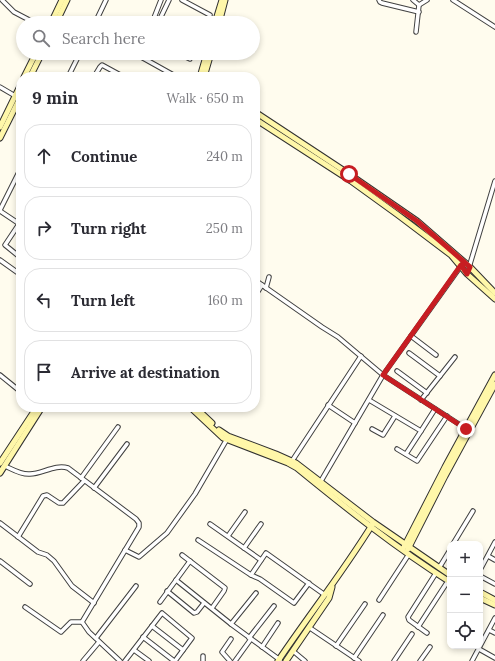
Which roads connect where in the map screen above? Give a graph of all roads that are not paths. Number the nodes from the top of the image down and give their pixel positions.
1 (2, 0) edge
2 (62, 0) edge
3 (67, 0) edge
4 (106, 0) edge
5 (161, 0) edge
6 (169, 0) edge
7 (182, 0) edge
8 (222, 0) edge
9 (225, 0) edge
10 (379, 0) edge
11 (412, 0) edge
12 (426, 0) edge
13 (453, 0) edge
14 (419, 5) junction
15 (418, 12) junction
16 (22, 16) edge
17 (54, 16) edge
18 (59, 16) edge
19 (98, 16) edge
20 (155, 16) edge
21 (161, 16) edge
22 (210, 16) edge
23 (217, 16) edge
24 (221, 16) edge
25 (495, 27) edge
26 (416, 32) dead end
27 (32, 60) edge
28 (38, 60) edge
29 (76, 60) edge
30 (150, 60) edge
31 (205, 60) edge
32 (209, 60) edge
33 (26, 72) edge
34 (32, 72) edge
35 (70, 72) edge
36 (97, 72) edge
37 (115, 72) edge
38 (169, 72) edge
39 (201, 72) edge
40 (205, 72) edge
41 (0, 87) edge
42 (16, 96) edge
43 (16, 100) edge
44 (16, 102) edge
45 (260, 115) edge
46 (260, 122) edge
47 (0, 127) edge
48 (0, 138) edge
49 (16, 178) edge
50 (495, 181) edge
51 (0, 210) edge
52 (16, 222) edge
53 (16, 230) edge
54 (16, 254) edge
55 (0, 260) edge
56 (461, 265) junction
57 (470, 267) junction
58 (16, 271) edge
59 (467, 274) junction
60 (269, 277) dead end
61 (260, 284) edge
62 (264, 287) junction
63 (260, 291) edge
64 (495, 293) edge
65 (495, 299) edge
66 (411, 336) junction
67 (409, 354) dead end
68 (436, 355) dead end
69 (361, 356) junction
70 (455, 357) dead end
71 (397, 371) dead end
72 (0, 375) edge
73 (383, 375) junction
74 (495, 375) edge
75 (440, 376) junction
76 (495, 384) edge
77 (16, 388) edge
78 (427, 393) junction
79 (368, 400) junction
80 (421, 400) junction
81 (328, 405) junction
82 (435, 409) junction
83 (34, 412) edge
84 (39, 412) edge
85 (195, 412) edge
86 (201, 412) edge
87 (395, 416) junction
88 (446, 416) junction
89 (355, 423) junction
90 (118, 427) dead end
91 (372, 429) dead end
92 (468, 430) junction
93 (420, 431) junction
94 (227, 438) junction
95 (127, 444) dead end
96 (397, 449) dead end
97 (406, 454) junction
98 (292, 461) junction
99 (3, 464) edge
100 (0, 473) edge
101 (81, 478) junction
102 (84, 481) junction
103 (321, 481) junction
104 (94, 488) junction
105 (473, 511) dead end
106 (245, 512) dead end
107 (0, 523) edge
108 (210, 524) dead end
109 (262, 524) dead end
110 (372, 525) junction
111 (228, 536) junction
112 (18, 537) junction
113 (198, 540) dead end
114 (455, 541) edge
115 (495, 542) edge
116 (244, 548) junction
117 (125, 550) junction
118 (406, 550) junction
119 (182, 555) dead end
120 (447, 555) edge
121 (488, 556) junction
122 (261, 560) junction
123 (495, 560) edge
124 (0, 561) edge
125 (190, 562) junction
126 (483, 565) edge
127 (437, 570) junction
128 (447, 574) edge
129 (251, 575) junction
130 (482, 577) edge
131 (447, 578) edge
132 (176, 580) junction
133 (309, 583) junction
134 (447, 583) edge
135 (30, 584) dead end
136 (333, 584) junction
137 (495, 584) edge
138 (136, 586) dead end
139 (167, 592) junction
140 (256, 593) dead end
141 (483, 594) edge
142 (324, 595) junction
143 (329, 598) junction
144 (380, 600) dead end
145 (483, 600) edge
146 (495, 600) edge
147 (94, 602) junction
148 (160, 602) dead end
149 (204, 603) junction
150 (365, 604) dead end
151 (274, 606) dead end
152 (495, 606) edge
153 (25, 607) dead end
154 (212, 608) junction
155 (383, 615) dead end
156 (495, 618) edge
157 (82, 622) junction
158 (278, 623) dead end
159 (231, 624) junction
160 (152, 626) junction
161 (418, 627) junction
162 (310, 628) junction
163 (489, 630) junction
164 (427, 633) dead end
165 (495, 633) edge
166 (412, 634) dead end
167 (96, 638) junction
168 (143, 638) junction
169 (231, 639) dead end
170 (250, 639) junction
171 (483, 641) edge
172 (99, 642) junction
173 (336, 646) junction
174 (262, 647) junction
175 (430, 647) dead end
176 (479, 649) joint
177 (134, 650) junction
178 (183, 650) junction
179 (293, 651) junction
180 (203, 656) dead end
181 (354, 658) junction
182 (495, 658) edge
183 (83, 661) edge
184 (120, 661) edge
185 (125, 661) edge
186 (149, 661) edge
187 (175, 661) edge
188 (202, 661) edge
189 (230, 661) edge
190 (235, 661) edge
191 (279, 661) edge
192 (286, 661) edge
193 (305, 661) edge
194 (359, 661) edge
195 (394, 661) edge
196 (420, 661) edge
197 (472, 661) edge

1 - 16 street
2 - 17 street
3 - 18 street
4 - 19 street
5 - 20 street
6 - 21 street
7 - 22 street
8 - 23 street
9 - 24 street
10 - 15 street
11 - 14 street
12 - 14 street
13 - 25 street
14 - 15 street
15 - 26 street
27 - 33 street
28 - 34 street
29 - 35 street
30 - 38 street
31 - 39 street
32 - 40 street
36 - 37 street
41 - 42 street
43 - 47 street
44 - 48 street
45 - 57 street
46 - 56 street
49 - 51 street
50 - 57 street
51 - 52 street
53 - 54 street
55 - 58 street
56 - 59 street
56 - 66 street
57 - 59 street
57 - 64 street
59 - 65 street
60 - 62 street
61 - 62 street
62 - 63 street
62 - 69 street
66 - 68 street
66 - 73 street
67 - 75 street
69 - 73 street
69 - 81 street
70 - 75 street
71 - 78 street
72 - 77 street
73 - 79 street
73 - 80 street
74 - 92 street
75 - 78 street
76 - 92 street
78 - 80 street
79 - 87 street
79 - 89 street
80 - 82 street
81 - 89 street
81 - 98 street
82 - 88 street
82 - 93 street
83 - 99 street
84 - 99 street
85 - 94 street
86 - 94 street
87 - 91 street
87 - 93 street
88 - 92 street
88 - 97 street
89 - 103 street
90 - 101 street
92 - 118 street
93 - 97 street
94 - 98 street
94 - 110 street
94 - 117 street
95 - 104 street
96 - 97 street
98 - 103 street
99 - 100 street
99 - 101 street
101 - 102 street
102 - 104 street
102 - 112 street
103 - 110 street
104 - 117 street
105 - 114 street
106 - 111 street
107 - 112 street
108 - 111 street
109 - 116 street
110 - 118 street
110 - 136 street
111 - 116 street
112 - 147 street
113 - 129 street
115 - 121 street
116 - 122 street
117 - 147 street
118 - 127 street
118 - 144 street
119 - 125 street
120 - 127 street
121 - 123 street
121 - 126 street
122 - 129 street
122 - 133 street
124 - 135 street
125 - 132 street
125 - 154 street
127 - 128 street
127 - 131 street
127 - 161 street
129 - 133 street
130 - 137 street
132 - 139 street
132 - 149 street
133 - 142 street
134 - 161 street
136 - 142 street
136 - 143 street
138 - 167 street
139 - 148 street
139 - 149 street
140 - 159 street
141 - 146 street
142 - 143 street
142 - 191 street
143 - 162 street
145 - 152 street
147 - 157 street
149 - 154 street
150 - 173 street
151 - 170 street
153 - 157 street
154 - 159 street
155 - 181 street
156 - 163 street
157 - 167 street
158 - 174 street
159 - 170 street
160 - 168 street
160 - 178 street
160 - 178 street
161 - 164 street
162 - 173 street
162 - 179 street
163 - 165 street
163 - 171 street
166 - 195 street
167 - 172 street
168 - 177 street
168 - 187 street
169 - 189 street
170 - 174 street
170 - 190 street
172 - 183 street
172 - 184 street
173 - 181 street
174 - 191 street
175 - 196 street
176 - 182 street
176 - 197 street
177 - 185 street
177 - 186 street
178 - 187 street
179 - 192 street
179 - 193 street
180 - 188 street
181 - 194 street

